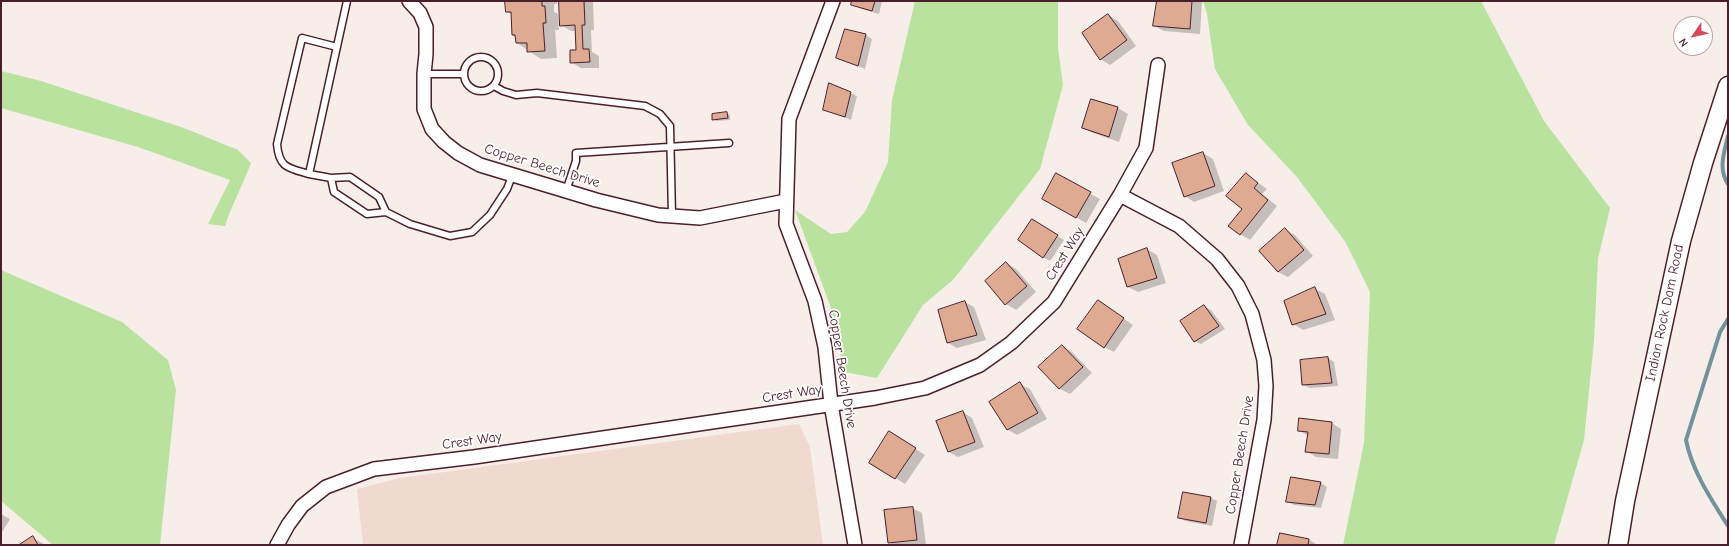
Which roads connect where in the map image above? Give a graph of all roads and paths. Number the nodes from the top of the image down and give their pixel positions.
1 (346, 1) edge
2 (409, 1) edge
3 (833, 1) edge
4 (337, 47) junction
5 (1158, 64) dead end
6 (424, 74) junction
7 (464, 74) junction
8 (494, 86) junction
9 (1728, 86) edge
10 (729, 143) dead end
11 (670, 147) junction
12 (309, 174) junction
13 (512, 176) junction
14 (331, 178) junction
15 (566, 191) junction
16 (1120, 195) junction
17 (786, 201) junction
18 (386, 212) junction
19 (672, 216) junction
20 (831, 404) junction
21 (277, 545) edge
22 (855, 545) edge
23 (1241, 545) edge
24 (1618, 545) edge

1 - 4 lane
2 - 6 street, Copper Beech Drive
3 - 17 street, Copper Beech Drive
4 - 12 lane
4 - 12 lane
5 - 16 street, Crest Way
6 - 7 lane
6 - 13 street, Copper Beech Drive
7 - 8 lane
7 - 8 lane
8 - 11 lane
9 - 24 main road, Indian Rock Dam Road
10 - 11 lane
11 - 15 lane
11 - 19 lane
12 - 14 lane
13 - 15 street, Copper Beech Drive
13 - 18 lane
14 - 18 lane
14 - 18 lane
15 - 19 street, Copper Beech Drive
16 - 20 street, Crest Way
16 - 23 street, Copper Beech Drive
17 - 19 street, Copper Beech Drive
17 - 20 street, Copper Beech Drive
20 - 21 street, Crest Way
20 - 22 street, Copper Beech Drive

